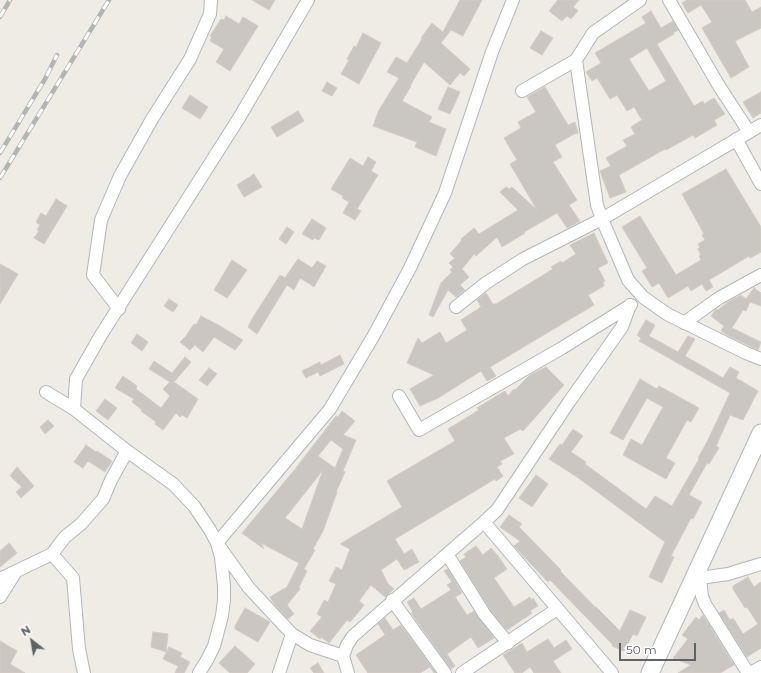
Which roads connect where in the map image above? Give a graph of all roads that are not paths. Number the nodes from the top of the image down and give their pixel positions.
1 (211, 0) edge
2 (308, 0) edge
3 (513, 0) edge
4 (640, 0) edge
5 (669, 0) edge
6 (576, 60) junction
7 (522, 90) dead end
8 (761, 125) edge
9 (749, 132) junction
10 (736, 139) junction
11 (761, 184) edge
12 (602, 219) junction
13 (761, 275) edge
14 (643, 297) junction
15 (630, 305) junction
16 (456, 307) dead end
17 (119, 309) junction
18 (684, 323) junction
19 (761, 359) edge
20 (46, 392) dead end
21 (400, 396) dead end
22 (74, 410) junction
23 (761, 433) edge
24 (127, 451) junction
25 (484, 522) junction
26 (217, 543) junction
27 (52, 554) junction
28 (447, 554) junction
29 (761, 564) edge
30 (15, 573) junction
31 (697, 577) junction
32 (0, 579) edge
33 (0, 597) edge
34 (392, 600) junction
35 (557, 609) junction
36 (292, 634) junction
37 (508, 642) junction
38 (343, 656) junction
39 (761, 667) edge
40 (84, 673) edge
41 (199, 673) edge
42 (279, 673) edge
43 (348, 673) edge
44 (444, 673) edge
45 (462, 673) edge
46 (612, 673) edge
47 (650, 673) edge
48 (748, 673) edge
49 (751, 673) edge

1 - 17 street
2 - 17 street
3 - 26 street
4 - 6 street
5 - 9 street
6 - 7 street
6 - 12 street
8 - 9 street
9 - 10 street
10 - 11 street
10 - 12 street
12 - 14 street
12 - 16 street
13 - 18 street
14 - 15 street
14 - 18 street
15 - 21 street
15 - 25 street
17 - 22 street
18 - 19 street
20 - 22 street
22 - 24 street
23 - 31 street
24 - 26 street
24 - 27 street
25 - 28 street
25 - 35 street
26 - 36 street
26 - 41 street
27 - 30 street
27 - 40 street
28 - 34 street
28 - 37 street
29 - 31 street
30 - 32 street
30 - 33 street
31 - 47 street
31 - 48 street
34 - 38 street
34 - 44 street
35 - 37 street
35 - 46 street
36 - 38 street
36 - 42 street
37 - 45 street
38 - 43 street
39 - 49 street

